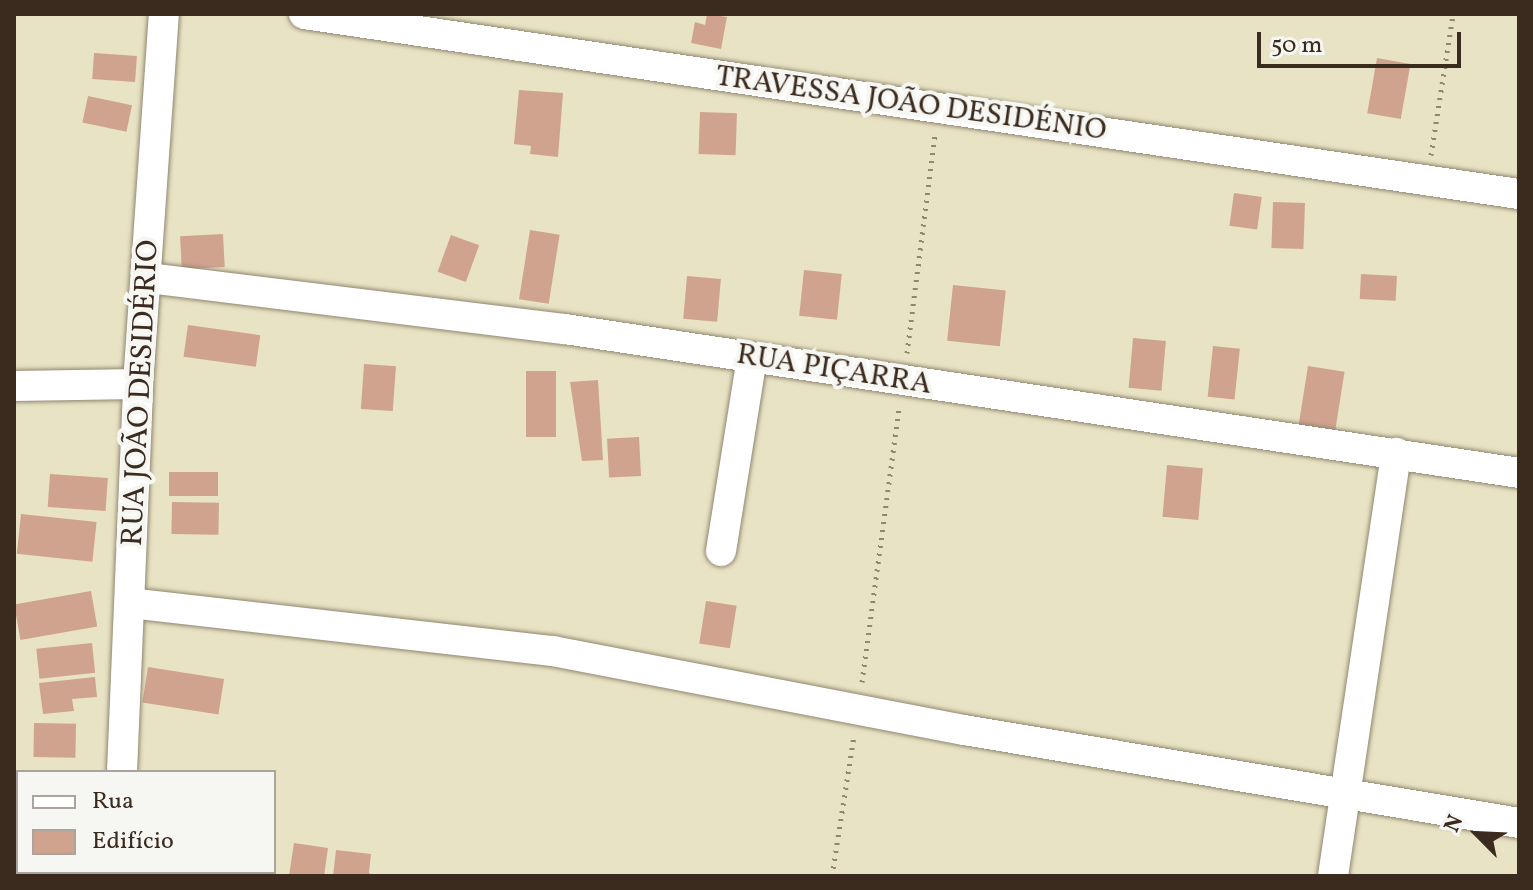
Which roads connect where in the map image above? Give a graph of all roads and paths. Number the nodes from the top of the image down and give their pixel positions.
1 (164, 14) edge
2 (304, 14) edge
3 (1453, 14) edge
4 (938, 108) junction
5 (1427, 180) junction
6 (1519, 194) edge
7 (148, 278) junction
8 (752, 357) junction
9 (903, 380) junction
10 (138, 384) junction
11 (14, 386) edge
12 (1396, 453) junction
13 (1519, 473) edge
14 (721, 551) dead end
15 (130, 603) junction
16 (858, 710) junction
17 (122, 770) edge
18 (1346, 794) junction
19 (1519, 823) edge
20 (832, 876) edge
21 (1333, 876) edge

1 - 7 street, RUA JOÃO DESIDÉRIO
2 - 4 street, TRAVESSA JOÃO DESIDÉNIO
3 - 5 path
4 - 5 street, TRAVESSA JOÃO DESIDÉNIO
4 - 9 path
5 - 6 street, TRAVESSA JOÃO DESIDÉNIO
7 - 8 street, RUA PIÇARRA
7 - 10 street, RUA JOÃO DESIDÉRIO
8 - 9 street, RUA PIÇARRA
8 - 14 street
9 - 12 street, RUA PIÇARRA
9 - 16 path
10 - 11 street
10 - 15 street, RUA JOÃO DESIDÉRIO
12 - 13 street, RUA PIÇARRA
12 - 18 street
15 - 16 street
15 - 17 street, RUA JOÃO DESIDÉRIO
16 - 18 street
16 - 20 path
18 - 19 street
18 - 21 street

